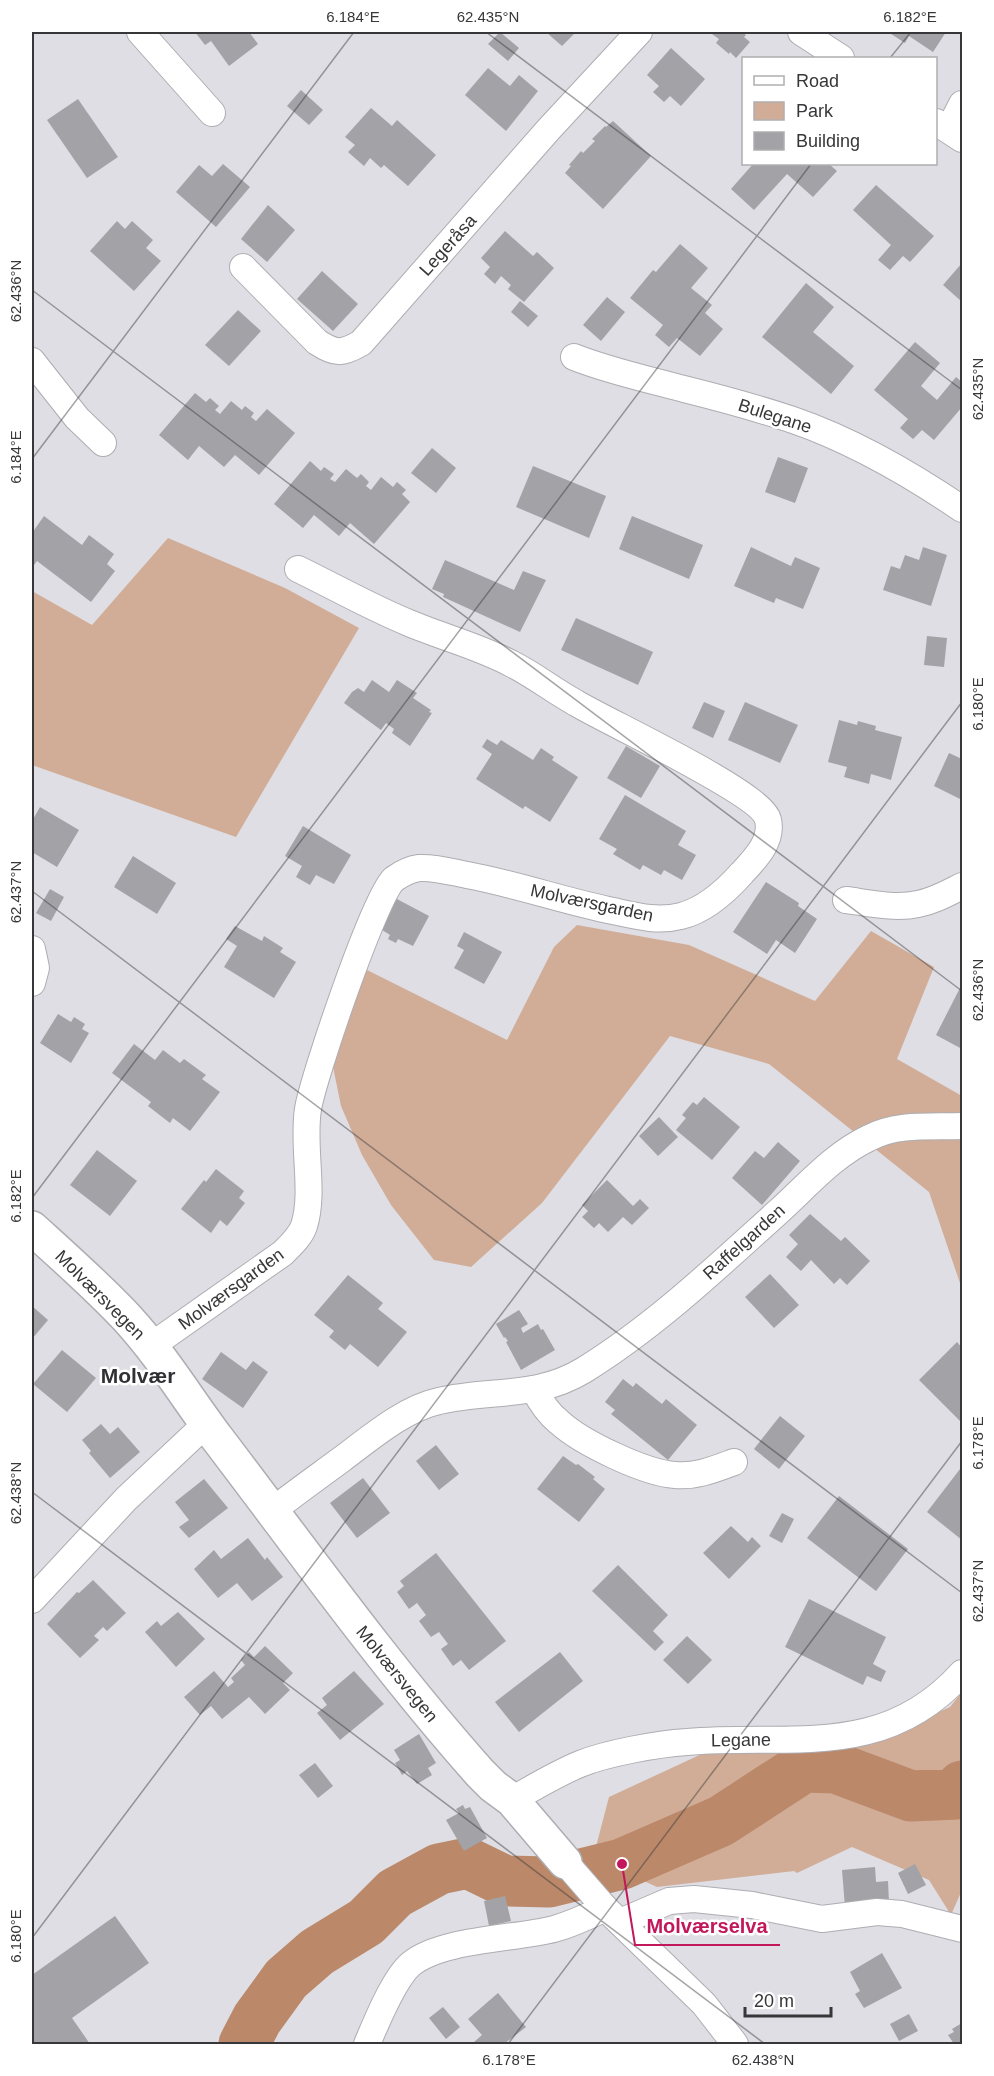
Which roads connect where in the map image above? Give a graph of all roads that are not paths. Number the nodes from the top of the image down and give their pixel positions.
1 (140, 32) edge
2 (639, 32) edge
3 (801, 32) edge
4 (839, 57) edge
5 (963, 104) edge
6 (212, 113) dead end
7 (949, 130) edge
8 (243, 267) dead end
9 (574, 357) dead end
10 (32, 362) edge
11 (103, 443) dead end
12 (963, 509) edge
13 (298, 569) dead end
14 (963, 886) edge
15 (846, 900) dead end
16 (32, 949) edge
17 (32, 983) edge
18 (963, 1126) edge
19 (32, 1228) edge
20 (151, 1346) junction
21 (534, 1389) junction
22 (206, 1424) junction
23 (734, 1462) dead end
24 (272, 1511) junction
25 (32, 1600) edge
26 (963, 1673) edge
27 (512, 1800) junction
28 (565, 1862) joint
29 (605, 1907) junction
30 (963, 1929) edge
31 (731, 2043) edge
32 (367, 2044) edge

1 - 6 street
2 - 8 street, Legeråsa
3 - 4 street
5 - 7 street
9 - 12 street, Bulegane
10 - 11 street
13 - 20 street, Molværsgarden
14 - 15 street
16 - 17 street
18 - 21 street, Raffelgarden
19 - 20 street, Molværsvegen
20 - 22 street, Molværsvegen
21 - 23 street
21 - 24 street, Raffelgarden
22 - 24 street, Molværsvegen
22 - 25 street
24 - 27 street, Molværsvegen
26 - 27 street, Legane
27 - 28 street, Molværsvegen
28 - 29 street, Molværsvegen
29 - 30 street
29 - 31 street, Molværsvegen
29 - 32 street

